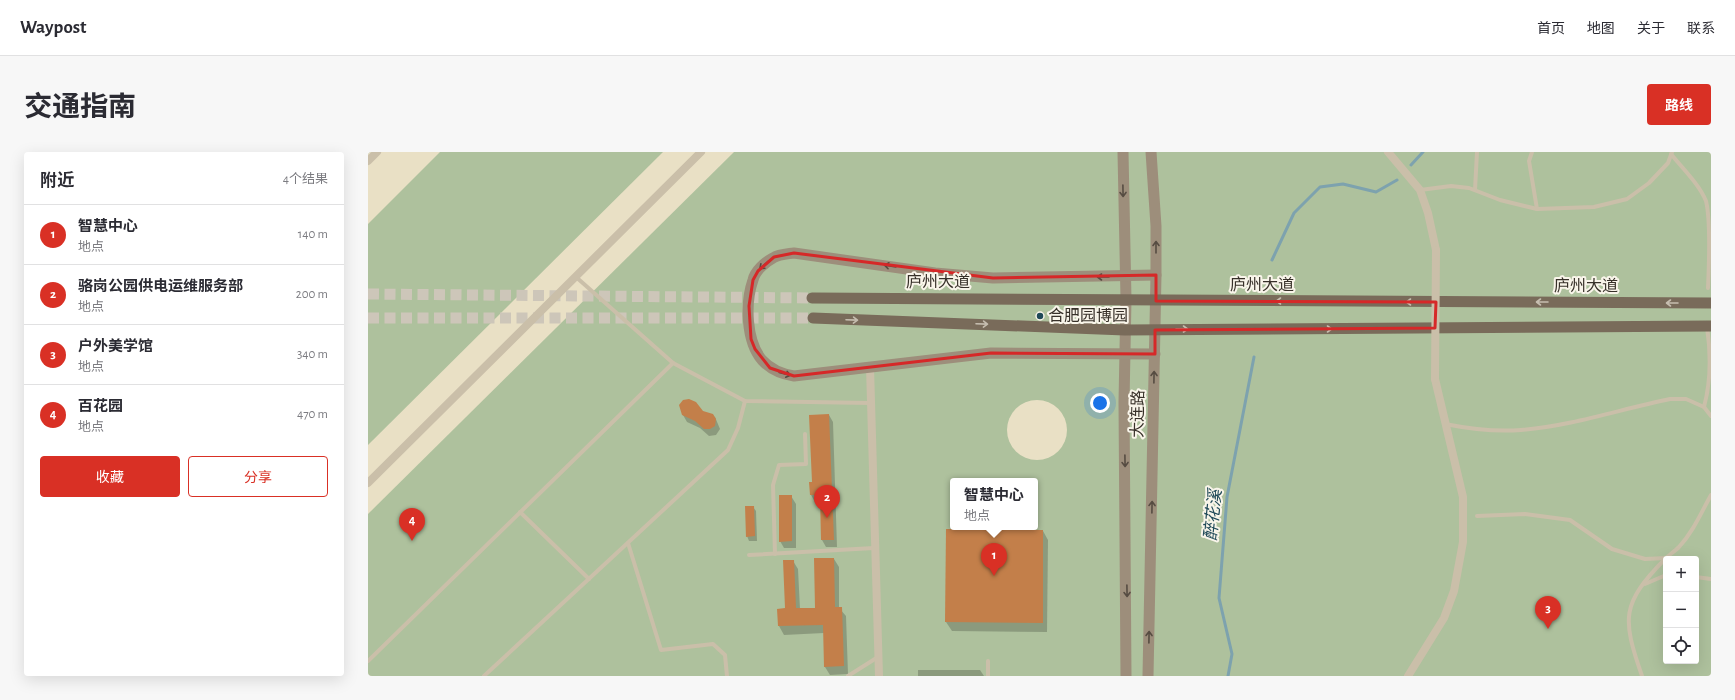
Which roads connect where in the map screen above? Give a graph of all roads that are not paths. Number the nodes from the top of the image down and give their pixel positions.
1 (377, 152) edge
2 (701, 152) edge
3 (1123, 152) edge
4 (1151, 152) edge
5 (1388, 152) edge
6 (1477, 152) edge
7 (1532, 152) edge
8 (1671, 153) edge
9 (368, 161) edge
10 (1420, 190) junction
11 (1475, 190) junction
12 (1537, 209) junction
13 (576, 276) junction
14 (1156, 276) junction
15 (1125, 277) junction
16 (1708, 288) dead end
17 (812, 298) tunnel mouth
18 (1126, 299) junction
19 (1156, 301) junction
20 (1711, 303) edge
21 (813, 318) tunnel mouth
22 (1709, 326) edge
23 (1125, 330) junction
24 (1155, 330) junction
25 (1124, 353) junction
26 (1155, 354) junction
27 (673, 363) junction
28 (870, 367) junction
29 (746, 401) junction
30 (871, 403) junction
31 (1704, 407) junction
32 (1711, 416) edge
33 (1445, 424) junction
34 (805, 434) dead end
35 (368, 483) edge
36 (1711, 495) edge
37 (520, 512) junction
38 (1477, 516) dead end
39 (628, 543) junction
40 (874, 548) junction
41 (775, 554) junction
42 (749, 555) dead end
43 (1668, 556) edge
44 (1663, 558) edge
45 (1663, 561) edge
46 (1663, 576) edge
47 (1699, 577) edge
48 (1711, 578) edge
49 (589, 579) junction
50 (1642, 585) junction
51 (878, 656) junction
52 (988, 661) dead end
53 (368, 662) edge
54 (484, 676) edge
55 (727, 676) edge
56 (848, 676) edge
57 (879, 676) edge
58 (988, 676) edge
59 (1126, 676) edge
60 (1148, 676) edge
61 (1408, 676) edge
62 (1642, 676) edge

1 - 9 street
2 - 13 street
3 -> 15 main road, 大连路
14 -> 4 main road, 大连路
5 - 10 street
6 - 11 lane
7 - 12 lane
8 - 12 lane
8 - 16 lane
10 - 11 lane
10 - 33 street, bridge
11 - 12 lane
13 - 27 lane
13 - 35 street
14 - 15 main road
14 - 19 main road, 大连路
15 - 18 main road, 大连路
15 -> 28 main road
17 - 18 main road, 庐州大道
18 - 19 main road, 庐州大道
18 - 23 main road, 大连路
20 -> 19 main road, 庐州大道
19 - 24 main road, 大连路
21 -> 23 main road
24 -> 22 main road
22 - 31 lane
23 - 24 main road
23 - 25 main road, 大连路
24 - 26 main road, 大连路
25 - 26 main road
25 - 28 main road
25 -> 59 main road, 大连路
60 -> 26 main road, 大连路
27 - 29 lane
27 - 37 lane
28 - 30 street
29 - 30 lane
29 - 39 lane
30 - 40 street
31 - 32 lane
31 - 33 lane
33 - 61 street
34 - 41 lane
36 - 43 lane
37 - 49 lane
37 - 53 lane
38 - 44 lane
39 - 49 lane
39 - 55 lane
40 - 41 lane
40 - 51 street
41 - 42 lane
45 - 50 lane
46 - 50 lane
47 - 48 lane
49 - 54 lane
50 - 62 lane
51 - 56 lane
51 - 57 street
52 - 58 lane

